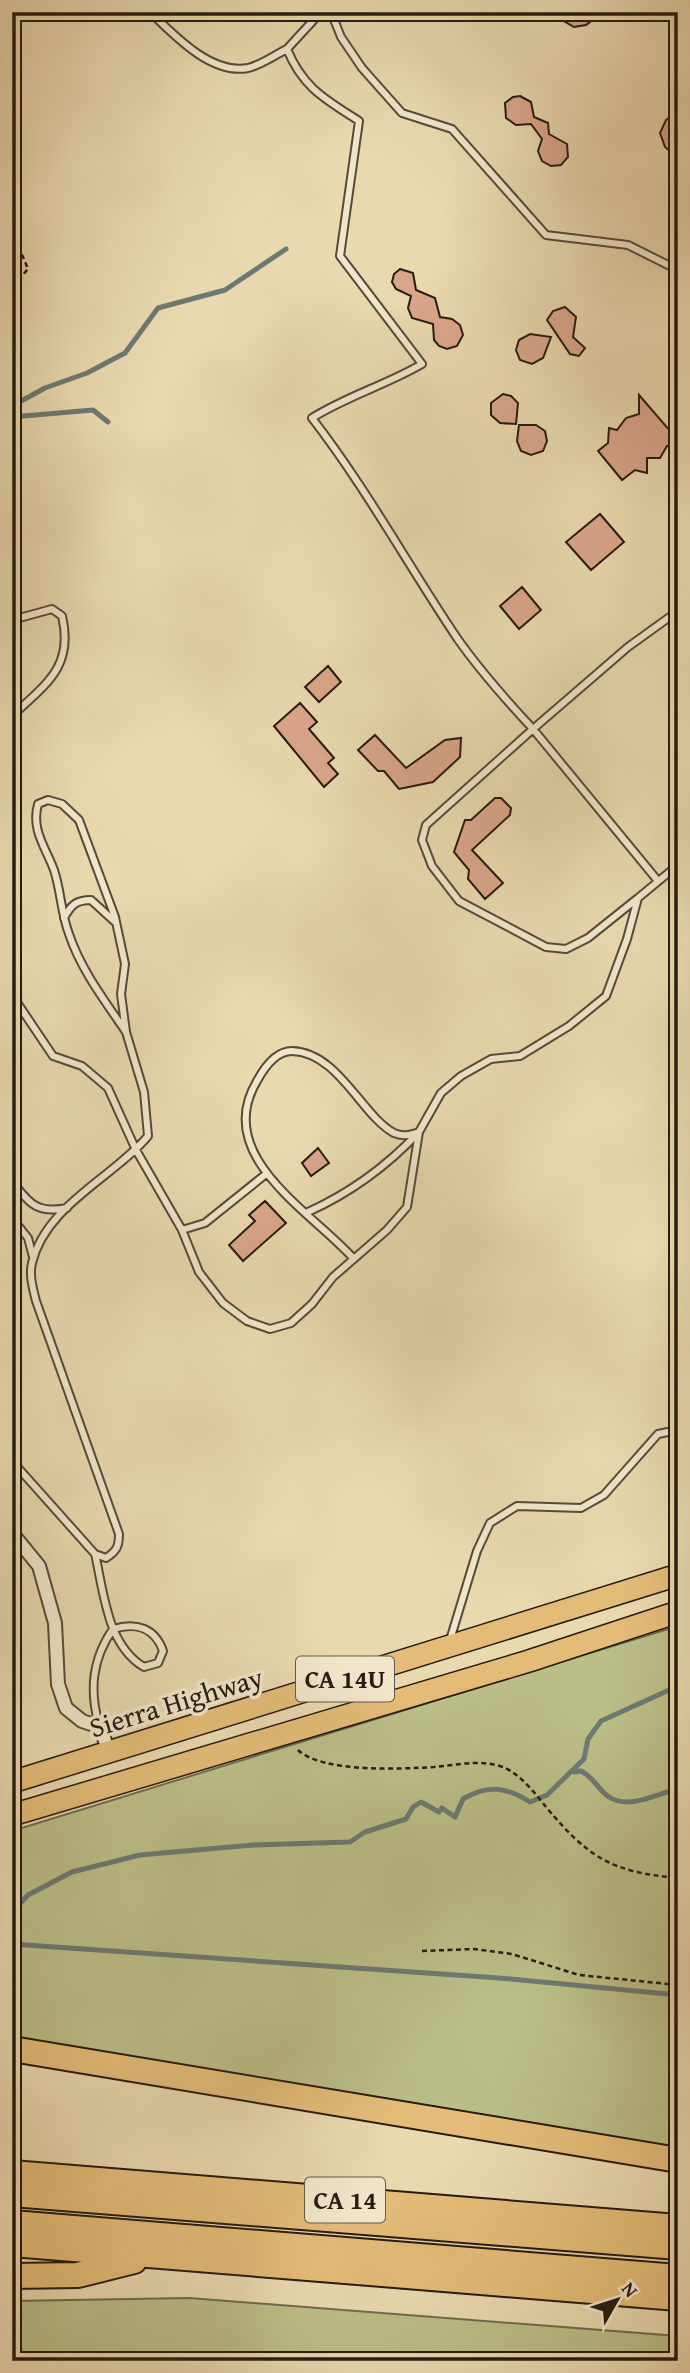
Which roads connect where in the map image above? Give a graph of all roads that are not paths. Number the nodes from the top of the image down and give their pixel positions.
1 (150, 12) edge
2 (321, 12) edge
3 (331, 12) edge
4 (287, 49) junction
5 (678, 270) edge
6 (678, 611) edge
7 (12, 620) edge
8 (12, 716) edge
9 (533, 729) junction
10 (678, 865) edge
11 (658, 881) junction
12 (638, 898) junction
13 (64, 918) junction
14 (116, 924) junction
15 (12, 995) edge
16 (127, 1032) junction
17 (419, 1132) junction
18 (136, 1150) junction
19 (266, 1174) junction
20 (12, 1181) edge
21 (68, 1208) junction
22 (308, 1212) junction
23 (12, 1217) edge
24 (182, 1230) junction
25 (34, 1259) junction
26 (354, 1259) junction
27 (678, 1430) edge
28 (12, 1461) edge
29 (12, 1533) edge
30 (95, 1554) junction
31 (678, 1575) edge
32 (678, 1612) edge
33 (113, 1629) junction
34 (449, 1645) junction
35 (458, 1682) junction
36 (100, 1727) junction
37 (109, 1752) junction
38 (12, 1782) edge
39 (12, 1815) edge
40 (12, 2049) edge
41 (678, 2160) edge
42 (12, 2174) edge
43 (12, 2194) edge
44 (12, 2223) edge
45 (678, 2227) edge
46 (12, 2244) edge
47 (678, 2246) edge
48 (152, 2256) junction
49 (12, 2276) edge
50 (678, 2277) edge
51 (678, 2298) edge

1 - 4 lane
2 - 4 lane
3 - 5 lane
4 - 9 lane
6 - 9 lane
7 - 8 lane
9 - 11 lane
9 - 12 lane
10 - 11 lane
11 - 12 lane
12 - 17 lane
13 - 14 lane
13 - 14 lane
13 - 16 lane
14 - 16 lane
15 - 18 lane
16 - 18 lane
17 - 19 lane
17 - 22 lane
17 - 26 lane
18 - 21 lane
18 - 24 lane
19 - 22 lane
19 - 24 lane
20 - 21 lane
21 - 25 lane
22 - 26 lane
23 - 25 lane
24 - 26 lane
25 - 30 lane
27 - 34 lane
28 - 30 lane
29 - 36 street
30 - 33 lane
31 - 34 main road, Sierra Highway / CA 14U
32 - 35 main road, CA 14U
33 - 33 lane
33 - 36 lane
34 - 35 main road
34 - 37 main road, Sierra Highway / CA 14U
35 - 39 main road, CA 14U
36 - 37 street
37 - 38 main road, Sierra Highway / CA 14U
40 - 41 highway
42 - 45 highway, CA 14
43 - 47 highway
44 - 50 highway
46 - 48 highway
48 - 49 highway
48 - 51 highway

